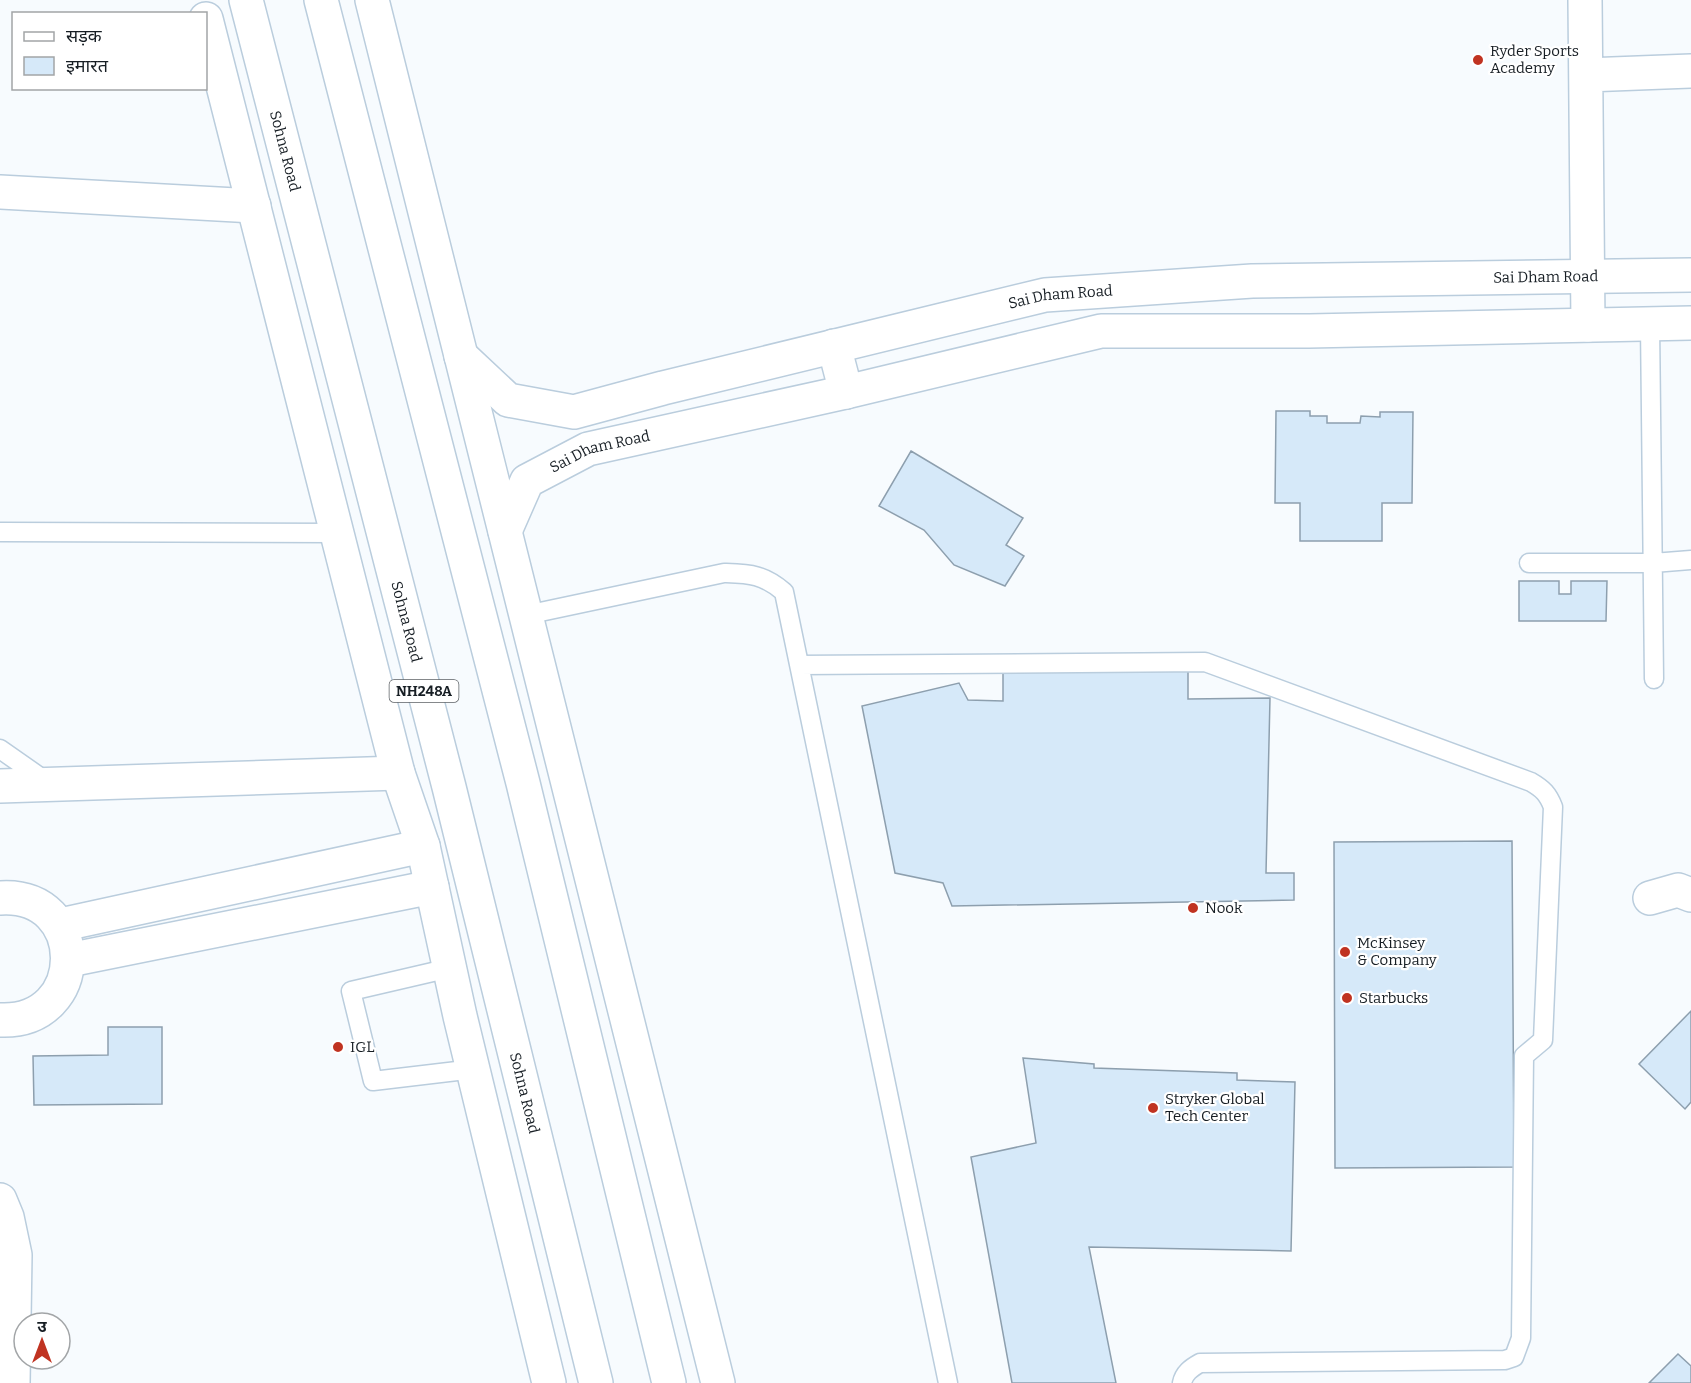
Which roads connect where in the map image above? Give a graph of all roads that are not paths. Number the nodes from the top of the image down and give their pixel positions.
1 (246, 0) edge
2 (321, 0) edge
3 (372, 0) edge
4 (1585, 0) edge
5 (207, 23) edge
6 (1691, 71) edge
7 (1586, 75) junction
8 (0, 192) edge
9 (254, 206) junction
10 (1691, 275) edge
11 (1589, 277) junction
12 (1691, 323) edge
13 (1650, 324) junction
14 (1588, 325) junction
15 (834, 346) junction
16 (461, 356) junction
17 (846, 392) junction
18 (505, 531) junction
19 (0, 532) edge
20 (337, 533) junction
21 (1691, 561) edge
22 (1529, 563) dead end
23 (1653, 563) junction
24 (526, 615) junction
25 (799, 665) junction
26 (1654, 679) dead end
27 (0, 749) edge
28 (398, 773) junction
29 (51, 784) junction
30 (0, 786) edge
31 (423, 846) junction
32 (432, 887) junction
33 (1691, 895) edge
34 (0, 898) edge
35 (1650, 898) dead end
36 (60, 925) junction
37 (69, 960) junction
38 (450, 968) junction
39 (0, 1020) edge
40 (474, 1069) junction
41 (0, 1200) edge
42 (13, 1383) edge
43 (549, 1383) edge
44 (596, 1383) edge
45 (669, 1383) edge
46 (718, 1383) edge
47 (948, 1383) edge
48 (1182, 1383) edge

1 - 44 main road, Sohna Road / NH248A
2 - 45 main road
3 - 16 main road
4 - 7 main road
5 - 9 main road
6 - 7 main road
7 - 11 main road
8 - 9 main road
9 - 20 main road
10 - 11 main road, Sai Dham Road
11 - 14 main road
11 - 15 main road, Sai Dham Road
12 - 13 main road, Sai Dham Road
13 - 14 main road, Sai Dham Road
13 - 23 lane
14 - 17 main road, Sai Dham Road
15 - 16 main road, Sai Dham Road
15 - 17 main road
16 - 18 main road
17 - 18 main road, Sai Dham Road
18 - 24 main road
19 - 20 lane
20 - 28 main road
21 - 23 lane
22 - 23 lane
23 - 26 lane
24 - 25 lane
24 - 46 main road
25 - 47 lane
25 - 48 lane
27 - 29 lane
28 - 29 main road
28 - 31 main road
29 - 30 main road
31 - 32 main road
31 - 36 main road
32 - 37 main road
32 - 38 main road
33 - 35 main road
34 - 36 main road
36 - 37 main road
37 - 39 main road
38 - 40 main road
38 - 40 lane
40 - 43 main road
41 - 42 main road

